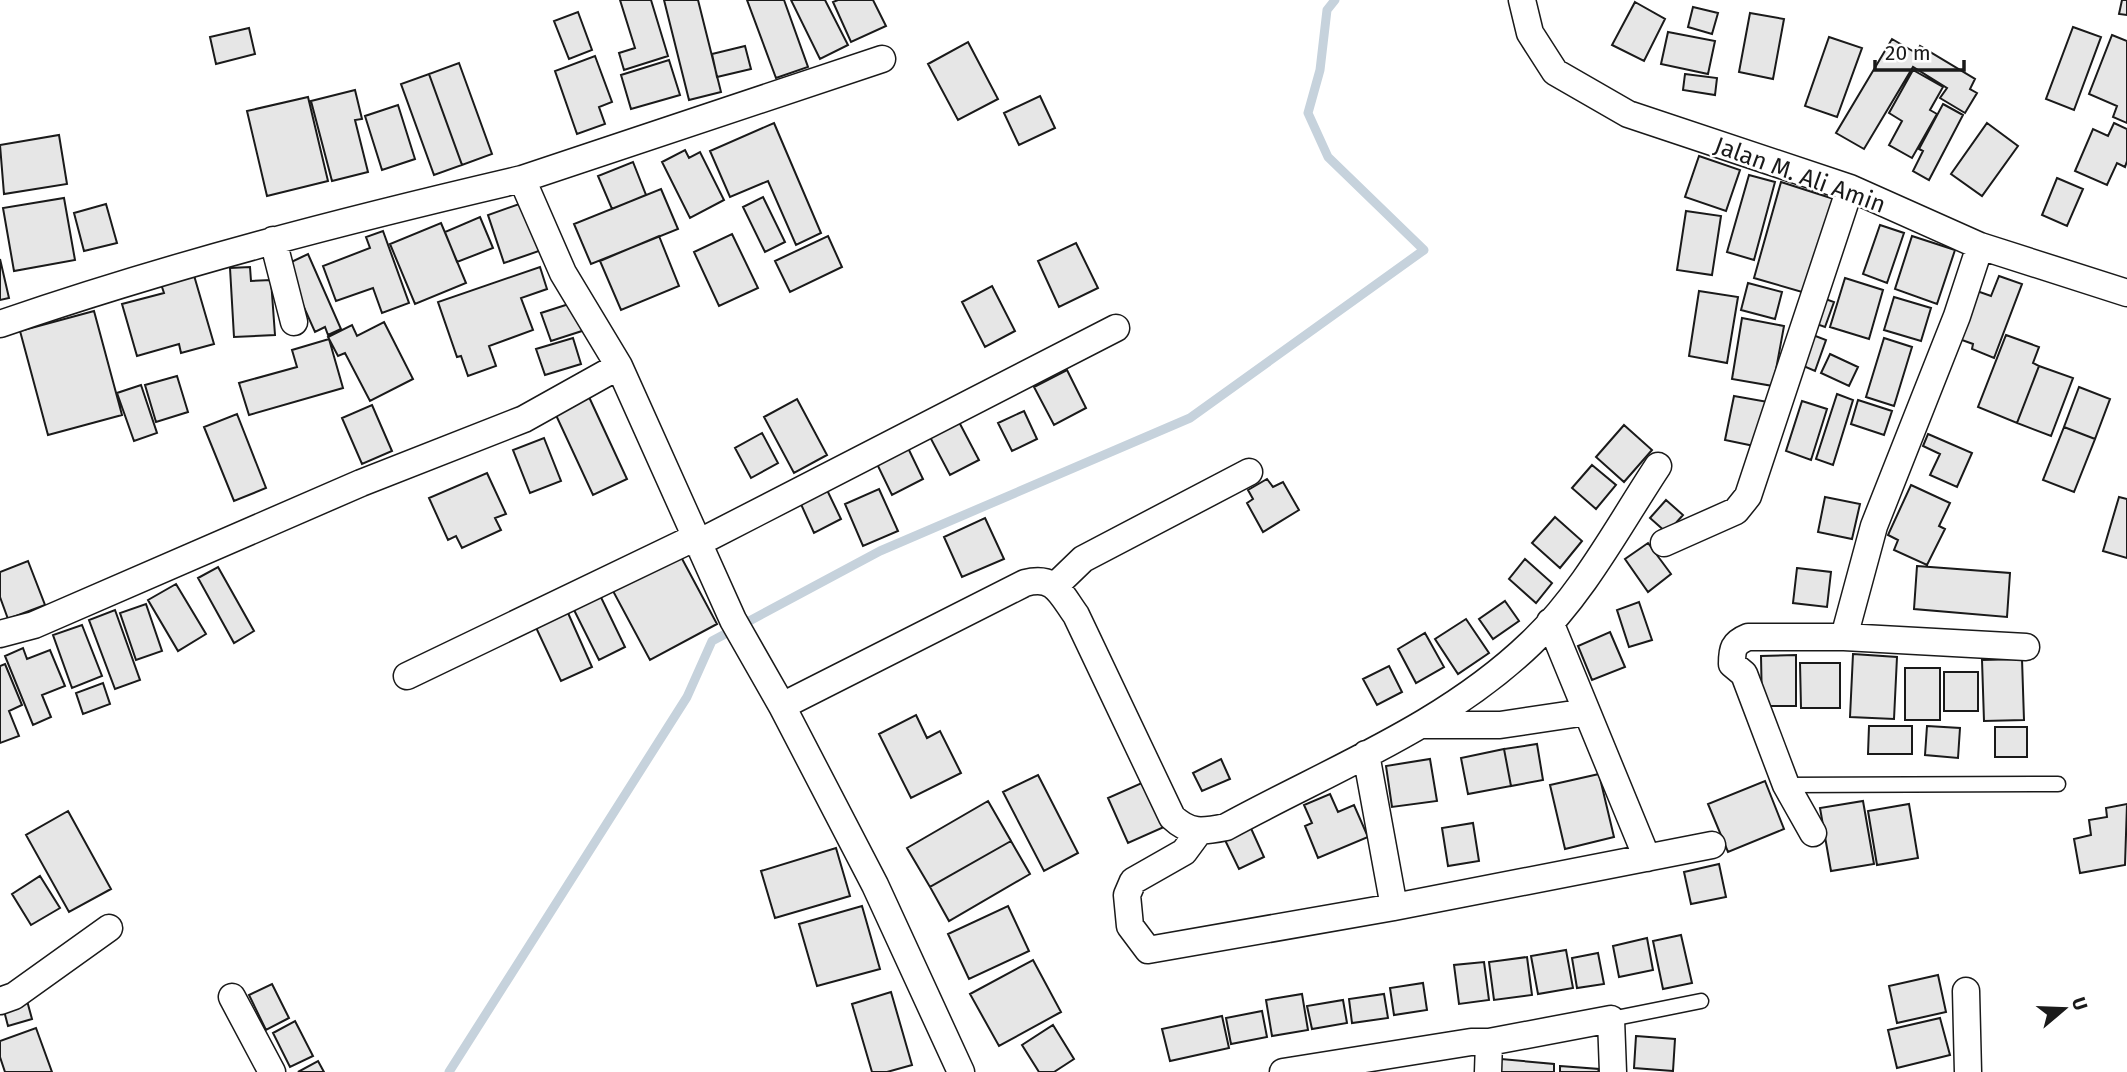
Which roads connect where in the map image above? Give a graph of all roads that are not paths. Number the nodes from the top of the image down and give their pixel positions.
1 (1522, 0) edge
2 (881, 59) dead end
3 (523, 179) junction
4 (1850, 188) junction
5 (274, 240) junction
6 (1980, 246) junction
7 (2127, 293) edge
8 (294, 322) dead end
9 (0, 324) edge
10 (1116, 328) dead end
11 (619, 366) junction
12 (1658, 466) dead end
13 (1249, 472) dead end
14 (695, 541) junction
15 (1664, 543) dead end
16 (1055, 586) junction
17 (1550, 622) junction
18 (0, 634) edge
19 (1844, 637) junction
20 (2026, 647) dead end
21 (407, 676) dead end
22 (782, 706) junction
23 (1587, 712) junction
24 (1422, 724) junction
25 (1366, 754) junction
26 (2058, 783) dead end
27 (1786, 785) junction
28 (1198, 833) junction
29 (1813, 833) dead end
30 (1712, 845) dead end
31 (1647, 858) junction
32 (1394, 908) junction
33 (109, 928) dead end
34 (1966, 990) dead end
35 (232, 997) dead end
36 (0, 1001) edge
37 (1701, 1001) dead end
38 (1611, 1019) junction
39 (1489, 1042) junction
40 (1356, 1067) edge
41 (272, 1072) edge
42 (961, 1072) edge
43 (1283, 1072) edge
44 (1488, 1072) edge
45 (1612, 1072) edge
46 (1968, 1072) edge

1 - 4 street, Jalan M. Ali Amin
2 - 3 street
3 - 5 street
3 - 11 street
4 - 6 street, Jalan M. Ali Amin
4 - 15 street
5 - 8 street
5 - 9 street
6 - 7 street, Jalan M. Ali Amin
6 - 19 street
10 - 14 street
11 - 14 street
11 - 18 street
12 - 17 street
13 - 16 street
14 - 21 street
14 - 22 street
16 - 22 street
16 - 28 street
17 - 23 street
17 - 24 street
19 - 20 street
19 - 27 street
22 - 42 street
23 - 24 street
23 - 31 street
24 - 25 street
25 - 28 street
25 - 32 street
26 - 27 lane
27 - 29 street
28 - 32 street
30 - 31 street
31 - 32 street
33 - 36 street
34 - 46 street
35 - 41 street
37 - 38 lane
38 - 39 street
38 - 45 street
39 - 40 street
39 - 44 street
40 - 43 street

